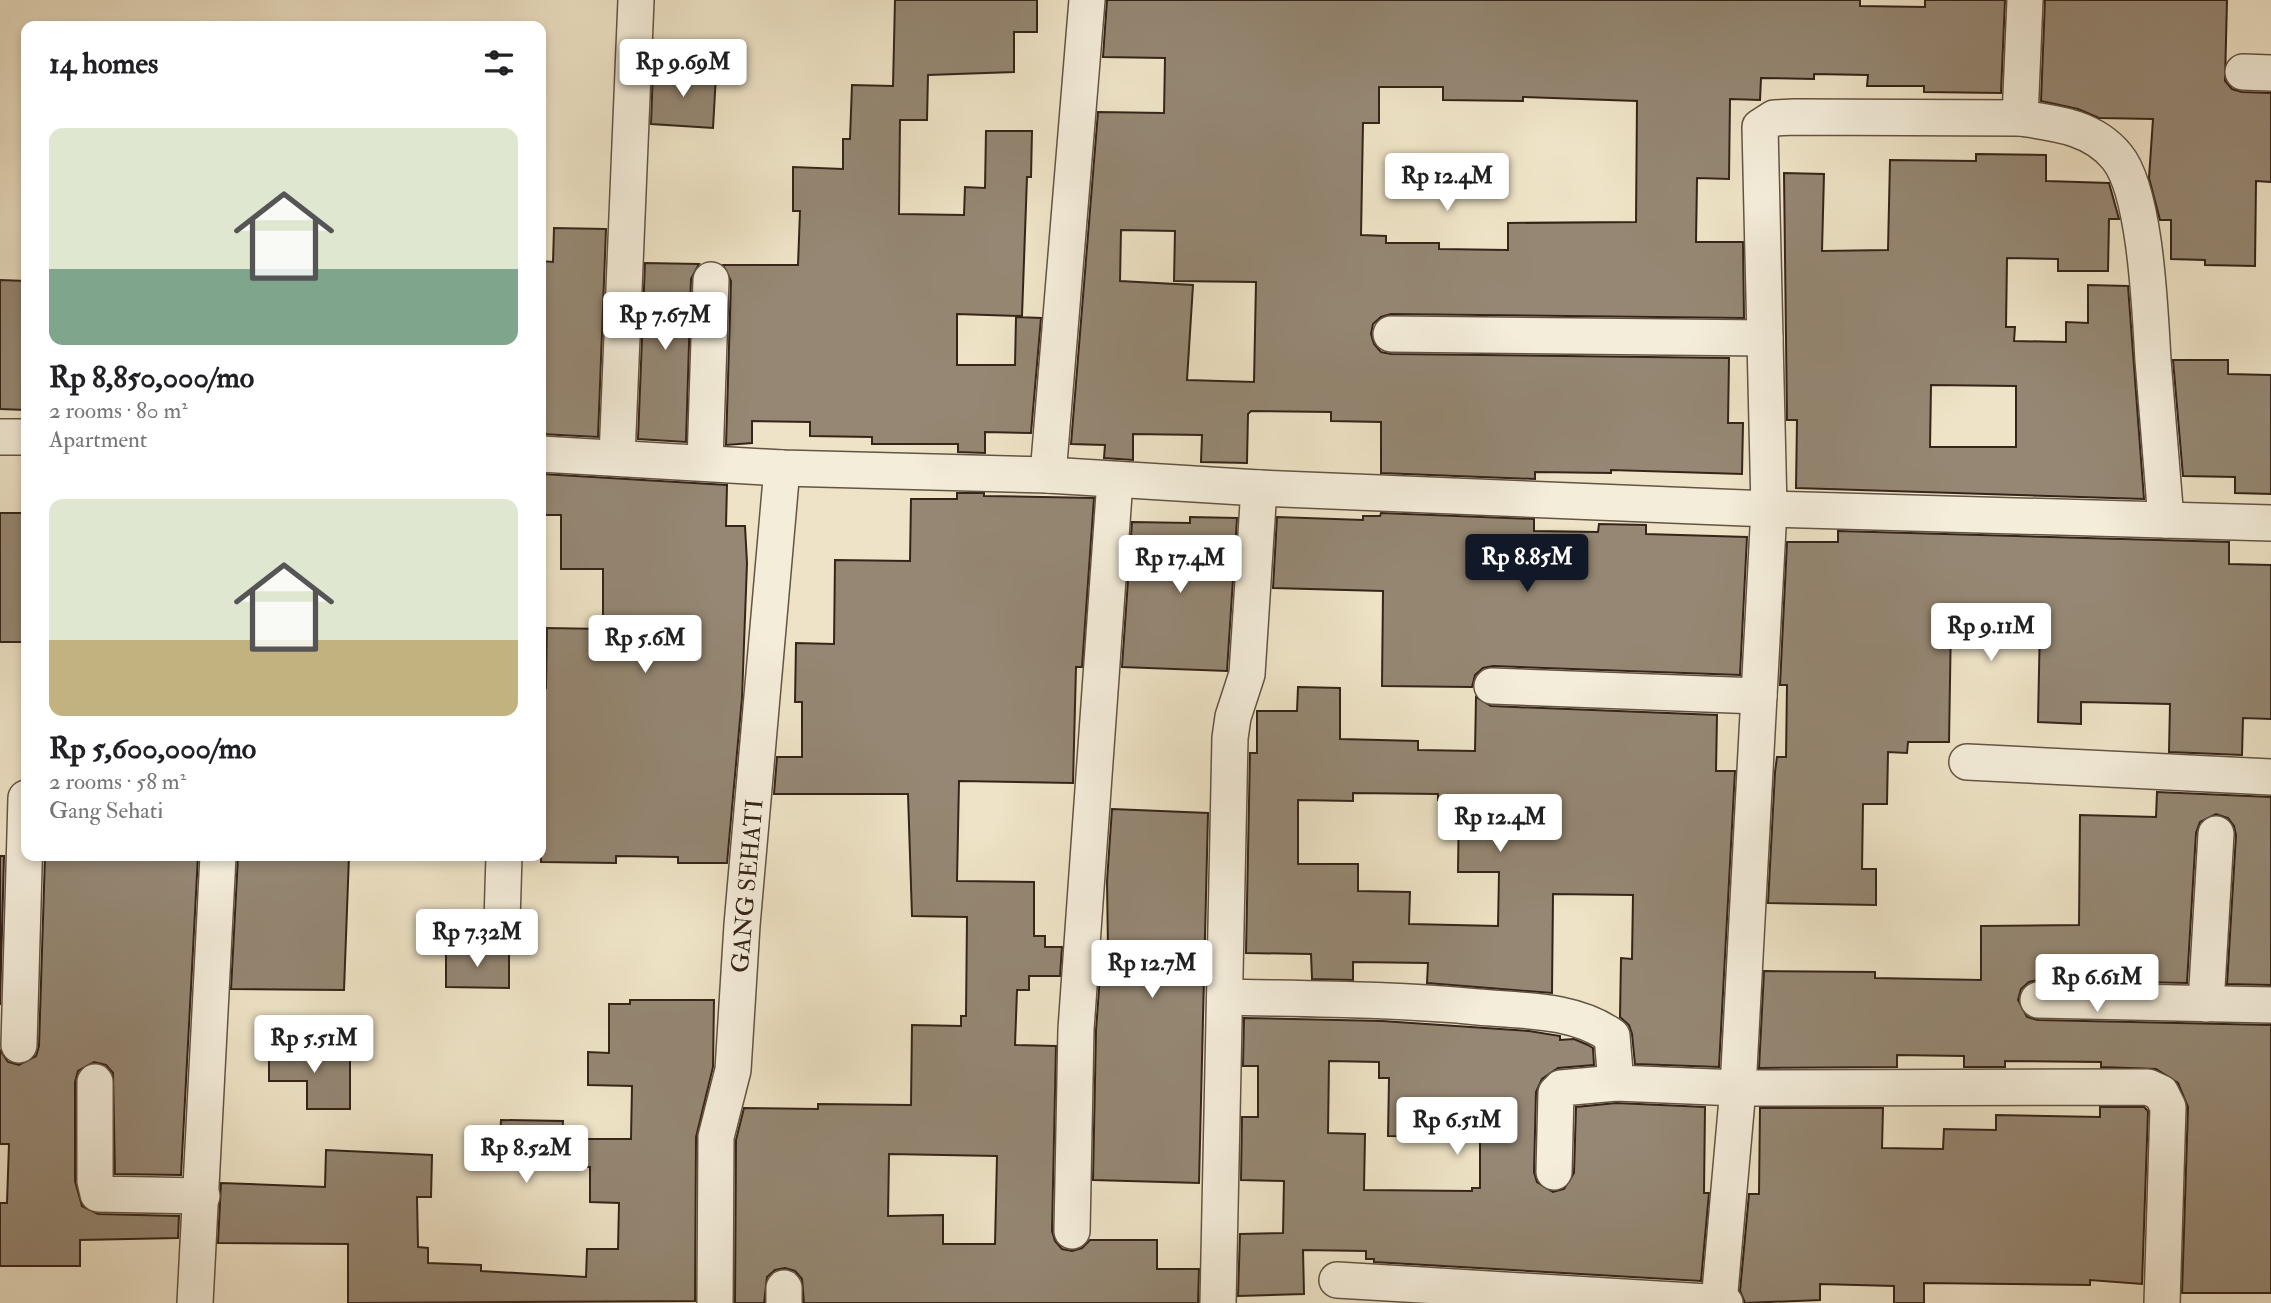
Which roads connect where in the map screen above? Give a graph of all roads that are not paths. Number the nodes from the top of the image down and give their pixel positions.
1 (636, 0) edge
2 (1087, 0) edge
3 (2025, 0) edge
4 (2020, 118) junction
5 (711, 280) dead end
6 (1391, 334) dead end
7 (1765, 338) junction
8 (0, 437) edge
9 (21, 437) edge
10 (546, 454) edge
11 (617, 457) junction
12 (705, 462) junction
13 (782, 468) junction
14 (1048, 475) junction
15 (1115, 480) junction
16 (1259, 488) junction
17 (1769, 509) junction
18 (2166, 520) junction
19 (2271, 523) edge
20 (1492, 687) dead end
21 (1759, 696) junction
22 (1967, 762) dead end
23 (2271, 777) edge
24 (2216, 834) dead end
25 (24, 861) edge
26 (218, 861) edge
27 (504, 861) edge
28 (502, 921) dead end
29 (1225, 997) junction
30 (2039, 1000) dead end
31 (2206, 1004) junction
32 (2271, 1005) edge
33 (19, 1045) dead end
34 (95, 1082) dead end
35 (1616, 1083) junction
36 (1738, 1088) junction
37 (1554, 1172) dead end
38 (202, 1196) junction
39 (1072, 1231) dead end
40 (1337, 1280) dead end
41 (195, 1303) edge
42 (715, 1303) edge
43 (1218, 1303) edge
44 (1719, 1303) edge
45 (1725, 1303) edge
46 (2162, 1303) edge

1 - 11 street
2 - 14 street
3 - 4 street
4 - 7 street
4 - 18 street
5 - 12 street
6 - 7 street
7 - 17 street
8 - 9 street
10 - 11 street
11 - 12 street
12 - 13 street
13 - 14 street
13 - 42 street, GANG SEHATI
14 - 15 street
15 - 16 street
15 - 39 street
16 - 17 street
16 - 29 street
17 - 18 street
17 - 21 street
18 - 19 street
20 - 21 street
21 - 36 street
22 - 23 street
24 - 31 street
25 - 33 street
26 - 38 street
27 - 28 street
29 - 35 street
29 - 43 street
30 - 31 street
31 - 32 street
34 - 38 street
35 - 36 street
35 - 37 street
36 - 44 street
36 - 46 street
38 - 41 street
40 - 44 street
44 - 45 street

